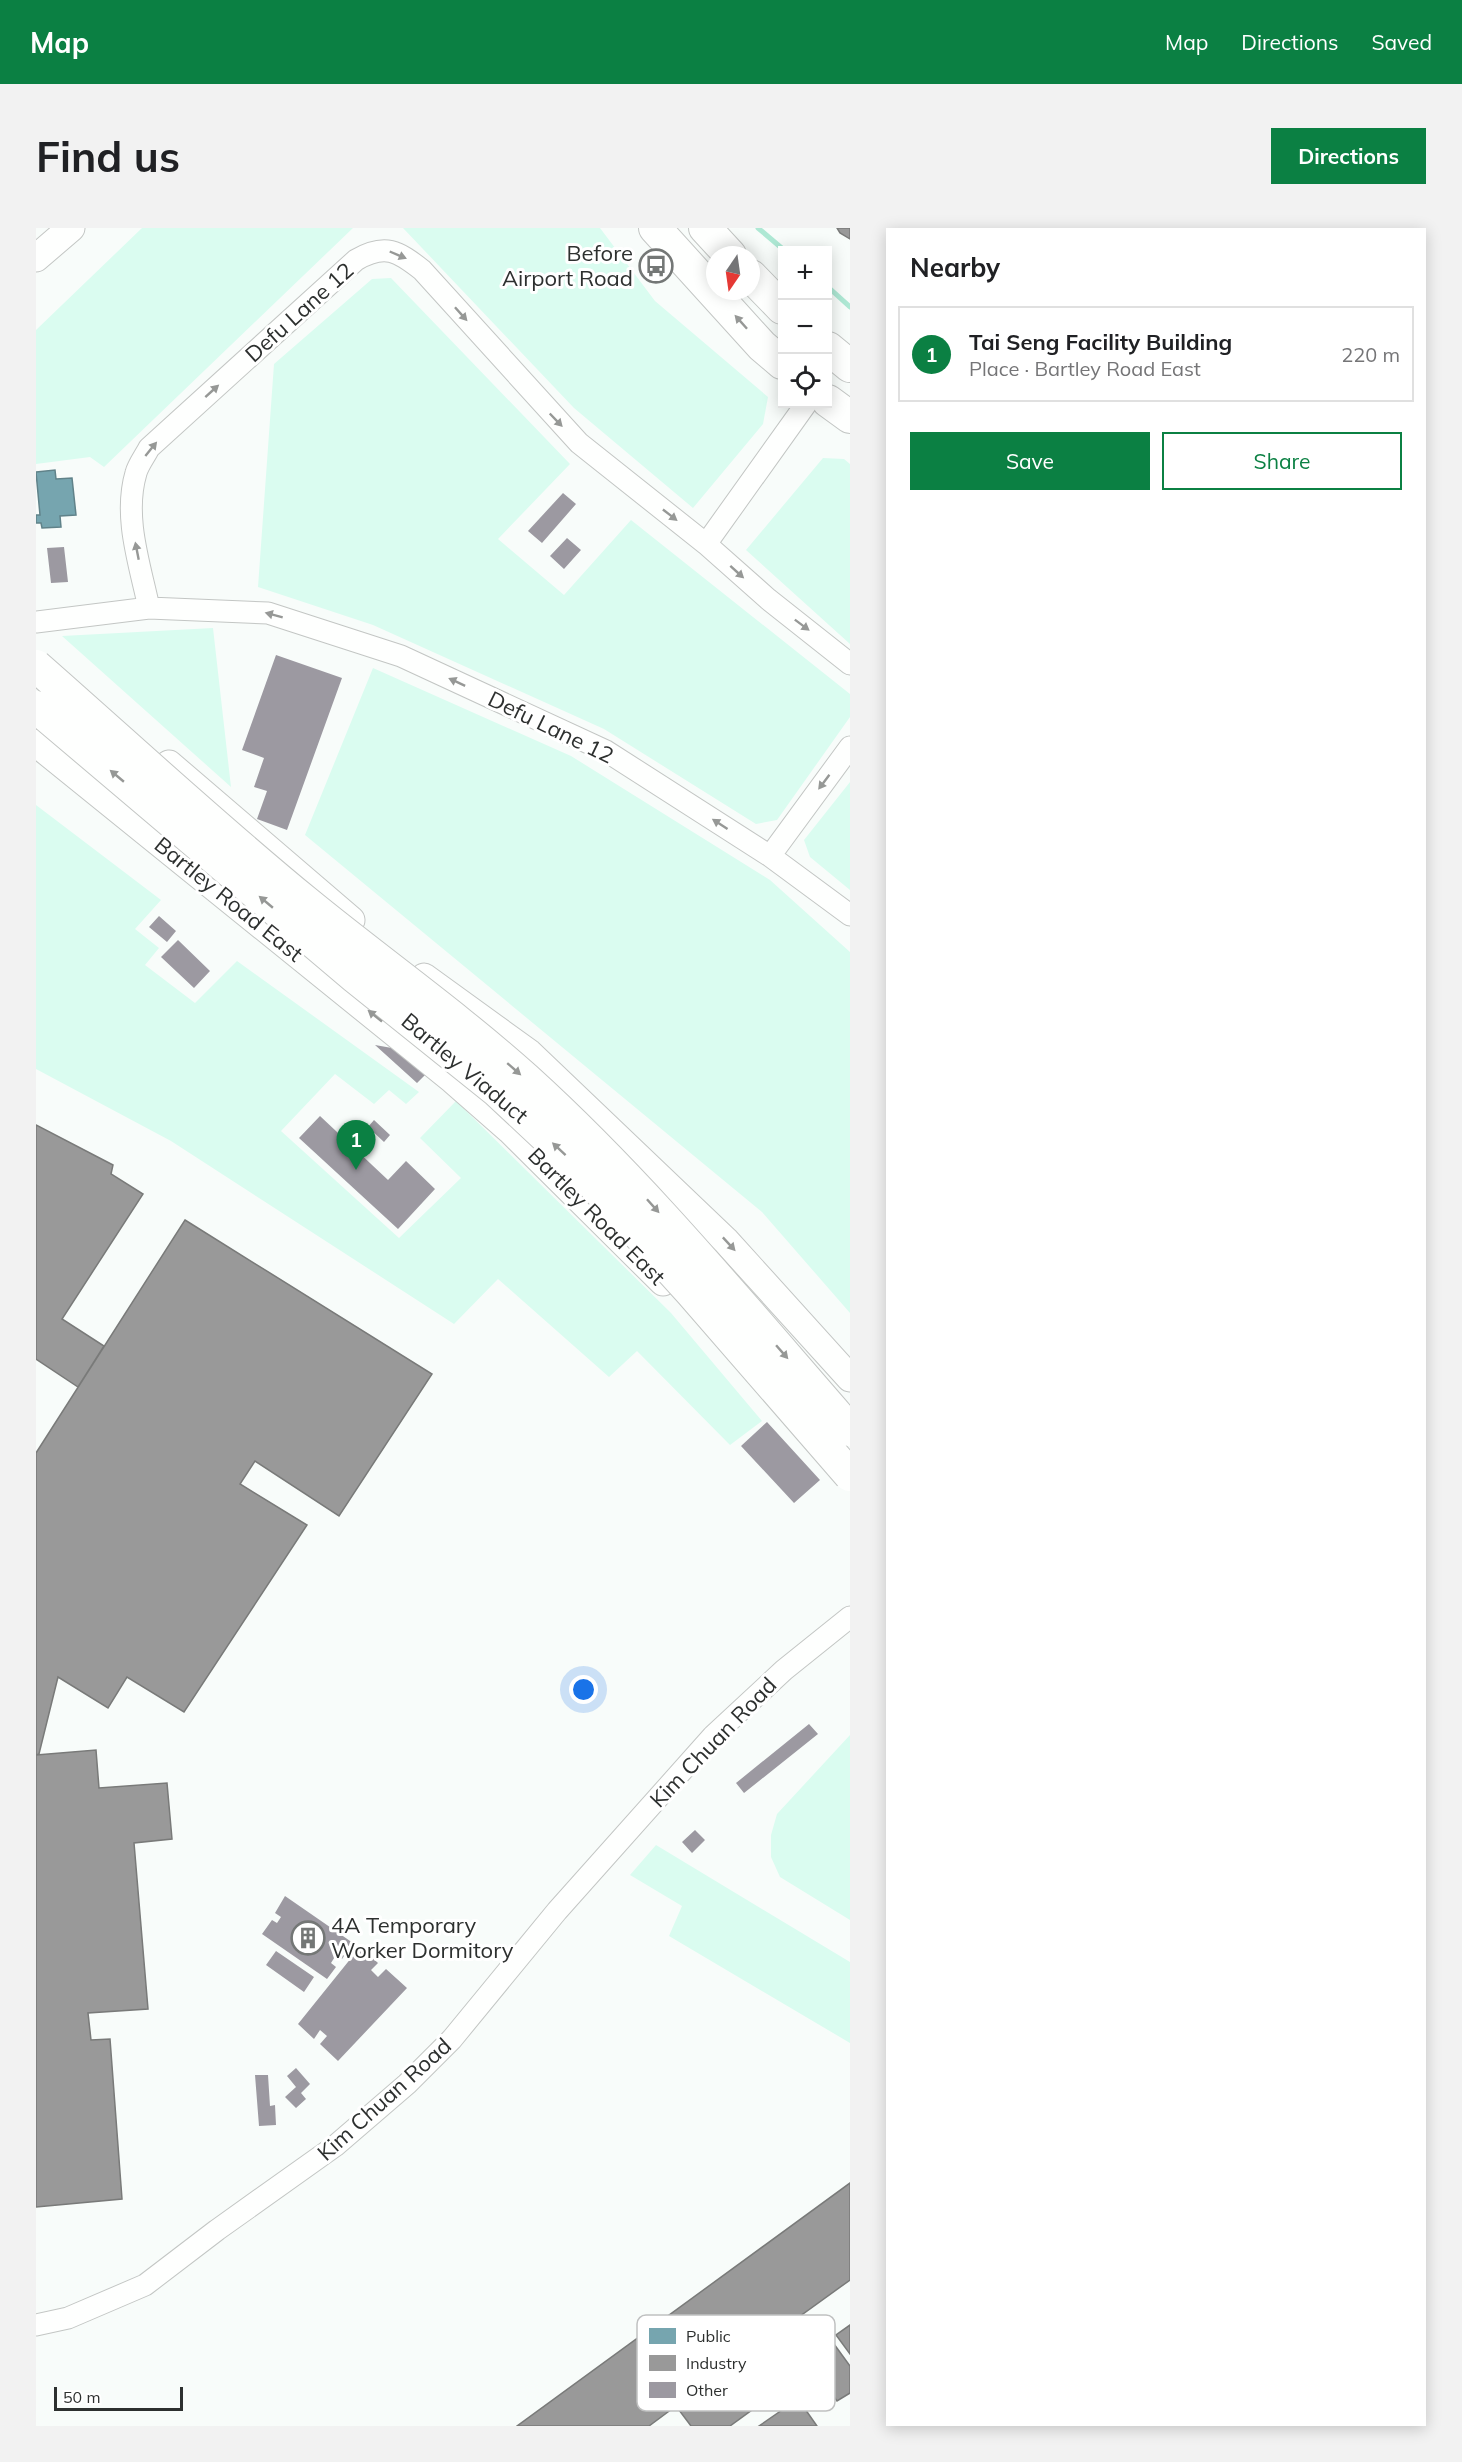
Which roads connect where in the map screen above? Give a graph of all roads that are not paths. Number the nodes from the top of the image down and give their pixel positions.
1 (71, 228) edge
2 (655, 228) edge
3 (705, 228) edge
4 (722, 246) edge
5 (36, 258) edge
6 (760, 285) edge
7 (778, 303) edge
8 (832, 351) edge
9 (778, 359) edge
10 (850, 366) edge
11 (832, 404) edge
12 (803, 408) edge
13 (850, 417) edge
14 (706, 544) junction
15 (148, 608) junction
16 (38, 625) edge
17 (36, 649) edge
18 (850, 664) edge
19 (36, 666) edge
20 (36, 707) edge
21 (36, 743) edge
22 (850, 747) edge
23 (239, 824) junction
24 (770, 856) junction
25 (191, 868) junction
26 (850, 915) edge
27 (653, 1170) junction
28 (597, 1217) junction
29 (850, 1378) edge
30 (850, 1430) edge
31 (850, 1475) edge
32 (850, 1491) edge
33 (850, 1617) edge
34 (36, 2325) edge

1 - 5 main road
9 -> 2 highway
3 - 4 highway
6 - 7 highway
8 - 10 highway
11 - 13 highway
12 - 14 street
15 -> 14 street, Defu Lane 12
14 -> 18 street, Defu Lane 12
15 - 16 street, Defu Lane 12
24 -> 15 street, Defu Lane 12
17 - 23 main road
19 -> 30 highway, Bartley Viaduct, bridge
31 -> 20 highway, Bartley Viaduct, bridge
21 - 25 main road, Bartley Road East
22 -> 24 street
23 - 25 main road
23 - 27 main road
24 - 26 street, Defu Lane 12
28 -> 25 main road, Bartley Road East
27 - 28 main road
27 -> 29 main road
28 - 32 main road, Bartley Road East
33 - 34 street, Kim Chuan Road

